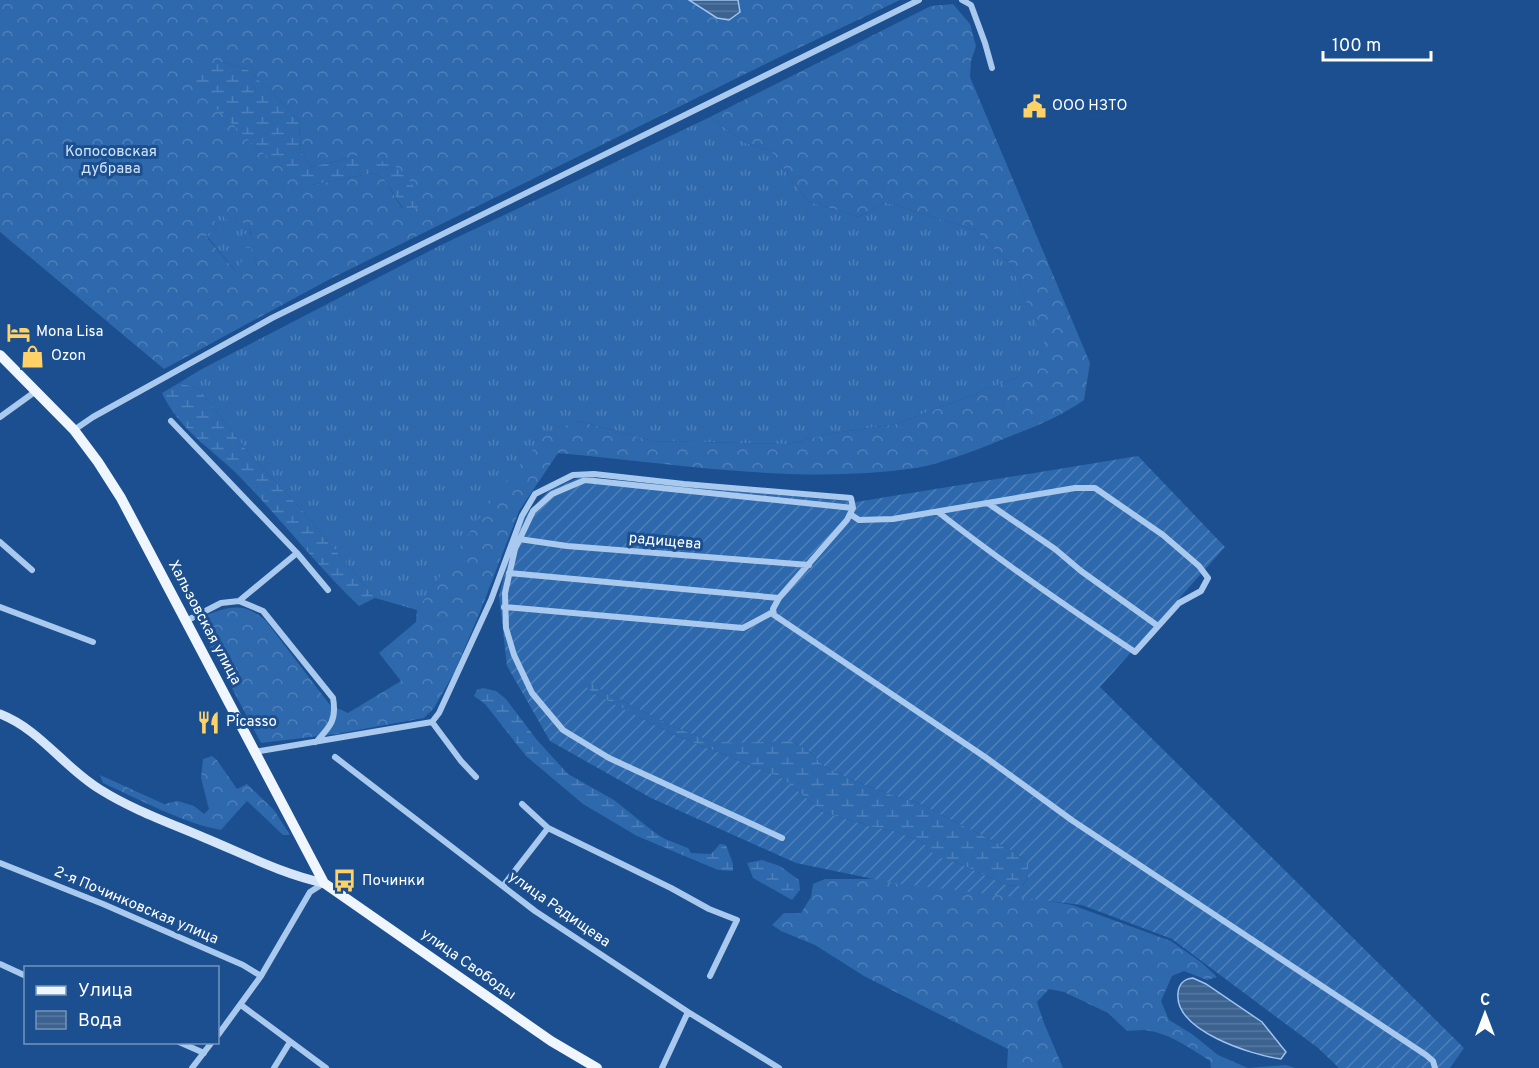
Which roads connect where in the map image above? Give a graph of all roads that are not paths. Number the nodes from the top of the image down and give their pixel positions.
1 (919, 0) edge
2 (962, 0) edge
3 (992, 68) dead end
4 (0, 355) edge
5 (37, 391) junction
6 (0, 417) edge
7 (171, 421) dead end
8 (74, 430) junction
9 (988, 504) junction
10 (851, 511) junction
11 (938, 512) junction
12 (519, 539) junction
13 (0, 542) edge
14 (297, 553) junction
15 (809, 565) junction
16 (32, 570) dead end
17 (509, 573) junction
18 (328, 590) dead end
19 (779, 598) junction
20 (239, 601) junction
21 (504, 607) junction
22 (0, 608) edge
23 (773, 612) junction
24 (186, 621) junction
25 (1158, 626) junction
26 (93, 642) dead end
27 (0, 714) edge
28 (432, 722) junction
29 (316, 742) junction
30 (254, 752) junction
31 (335, 757) dead end
32 (477, 777) dead end
33 (522, 804) dead end
34 (548, 828) junction
35 (782, 838) dead end
36 (0, 862) edge
37 (324, 883) junction
38 (502, 886) junction
39 (0, 964) edge
40 (24, 975) edge
41 (261, 976) junction
42 (710, 976) dead end
43 (241, 1005) junction
44 (688, 1012) junction
45 (219, 1034) edge
46 (290, 1042) junction
47 (184, 1044) edge
48 (211, 1044) edge
49 (204, 1053) junction
50 (192, 1068) edge
51 (274, 1068) edge
52 (326, 1068) edge
53 (597, 1068) edge
54 (662, 1068) edge
55 (779, 1068) edge
56 (1435, 1068) edge

1 - 8 street
2 - 3 street
4 - 5 main road, Хальзовская улица
5 - 6 street
5 - 8 main road, Хальзовская улица
7 - 14 street
8 - 24 main road, Хальзовская улица
9 - 11 street
9 - 25 street
9 - 25 street
10 - 11 street
10 - 12 street
10 - 15 street
10 - 28 street
11 - 25 street
12 - 15 street, радищева
12 - 17 street
13 - 16 street
14 - 18 street
14 - 20 street
15 - 19 street
17 - 19 street
17 - 21 street
19 - 23 street
20 - 24 street
20 - 29 street
21 - 23 street
21 - 35 street
22 - 26 street
23 - 56 street
24 - 30 main road, Хальзовская улица
27 - 37 street
28 - 29 street
28 - 32 street
29 - 30 street
30 - 37 main road, Хальзовская улица
31 - 38 street, улица Радищева
33 - 34 street
34 - 38 street
34 - 42 street
36 - 41 street, 2-я Починковская улица
37 - 41 street
37 - 53 main road, улица Свободы
38 - 44 street, улица Радищева
39 - 40 street
41 - 43 street
43 - 45 street
43 - 46 street
44 - 54 street
44 - 55 street, улица Радищева
46 - 51 street
46 - 52 street
47 - 49 street
48 - 49 street
49 - 50 street

